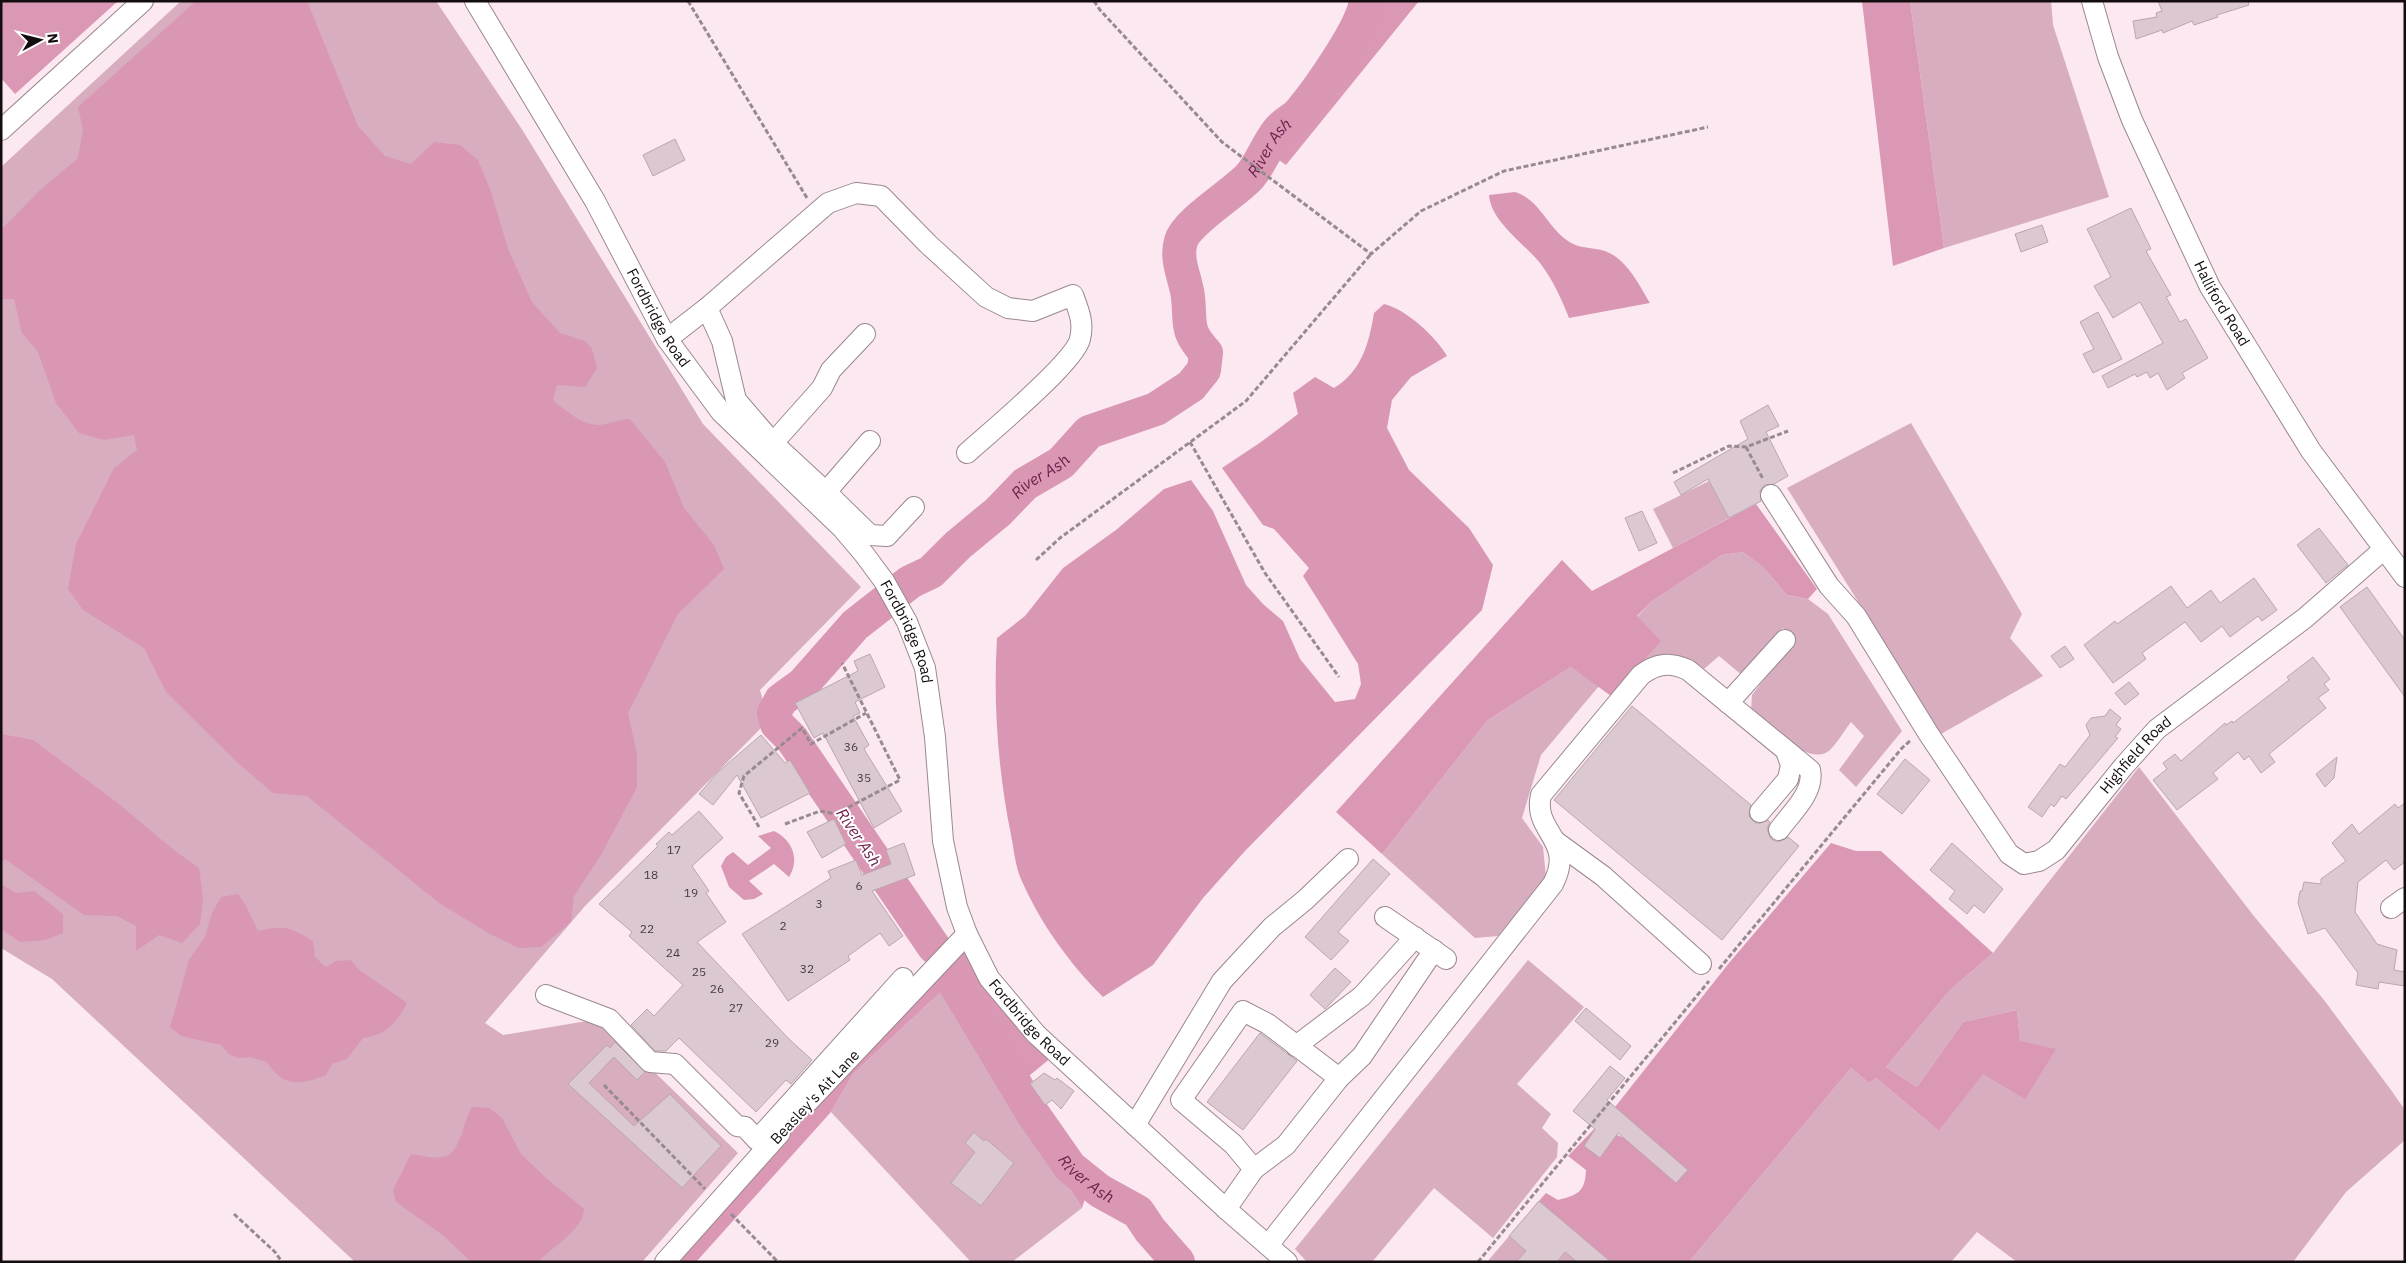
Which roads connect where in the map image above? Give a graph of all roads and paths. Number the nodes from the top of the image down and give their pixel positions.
1 (143, 1) edge
2 (475, 1) edge
3 (688, 1) edge
4 (1094, 1) edge
5 (2092, 1) edge
6 (1708, 127) dead end
7 (1, 130) edge
8 (816, 213) junction
9 (1371, 254) junction
10 (707, 308) junction
11 (865, 334) dead end
12 (667, 338) junction
13 (1788, 431) dead end
14 (870, 441) dead end
15 (1190, 442) junction
16 (774, 443) junction
17 (1746, 447) junction
18 (967, 453) dead end
19 (1673, 473) dead end
20 (1771, 495) joint
21 (821, 498) junction
22 (914, 507) dead end
23 (2383, 550) junction
24 (1036, 560) dead end
25 (2405, 577) edge
26 (1785, 640) dead end
27 (842, 663) dead end
28 (1339, 677) dead end
29 (1728, 703) junction
30 (866, 713) junction
31 (1928, 733) junction
32 (1786, 751) junction
33 (1760, 812) dead end
34 (785, 824) dead end
35 (759, 827) dead end
36 (1778, 830) dead end
37 (1555, 841) junction
38 (1348, 859) dead end
39 (1385, 917) dead end
40 (967, 934) junction
41 (1415, 937) junction
42 (1701, 964) dead end
43 (903, 978) dead end
44 (546, 995) dead end
45 (1296, 1046) junction
46 (1339, 1078) junction
47 (604, 1085) dead end
48 (1134, 1125) junction
49 (1254, 1169) junction
50 (718, 1202) junction
51 (1226, 1209) junction
52 (234, 1214) dead end
53 (1269, 1244) junction
54 (282, 1262) edge
55 (665, 1262) edge
56 (778, 1262) edge
57 (1288, 1262) edge
58 (1478, 1262) edge

1 - 7 street
2 - 12 street, Fordbridge Road
3 - 8 path
4 - 9 path
5 - 23 street, Halliford Road
6 - 9 path
8 - 10 street
8 - 18 street
9 - 15 path
10 - 12 street
10 - 16 street
11 - 16 street
12 - 21 street, Fordbridge Road
13 - 17 path
14 - 21 street
15 - 24 path
15 - 28 path
16 - 21 street
17 - 19 path
17 - 20 path
20 - 31 street, Highfield Road
21 - 22 street
21 - 40 street, Fordbridge Road
23 - 25 street, Halliford Road
23 - 31 street, Highfield Road
26 - 29 street
27 - 30 path
29 - 32 street
29 - 37 street
30 - 34 path
30 - 35 path
31 - 58 path
32 - 33 street
32 - 36 street
37 - 42 street
37 - 53 street
38 - 48 street
39 - 41 street
40 - 48 street, Fordbridge Road
40 - 50 street, Beasley's Ait Lane
41 - 45 street
41 - 46 street
43 - 44 street
45 - 46 street
45 - 49 street
46 - 49 street
47 - 50 path
48 - 51 street, Fordbridge Road
49 - 51 street
50 - 55 street, Beasley's Ait Lane
50 - 56 path
51 - 53 street, Fordbridge Road
52 - 54 path
53 - 57 street, Fordbridge Road

